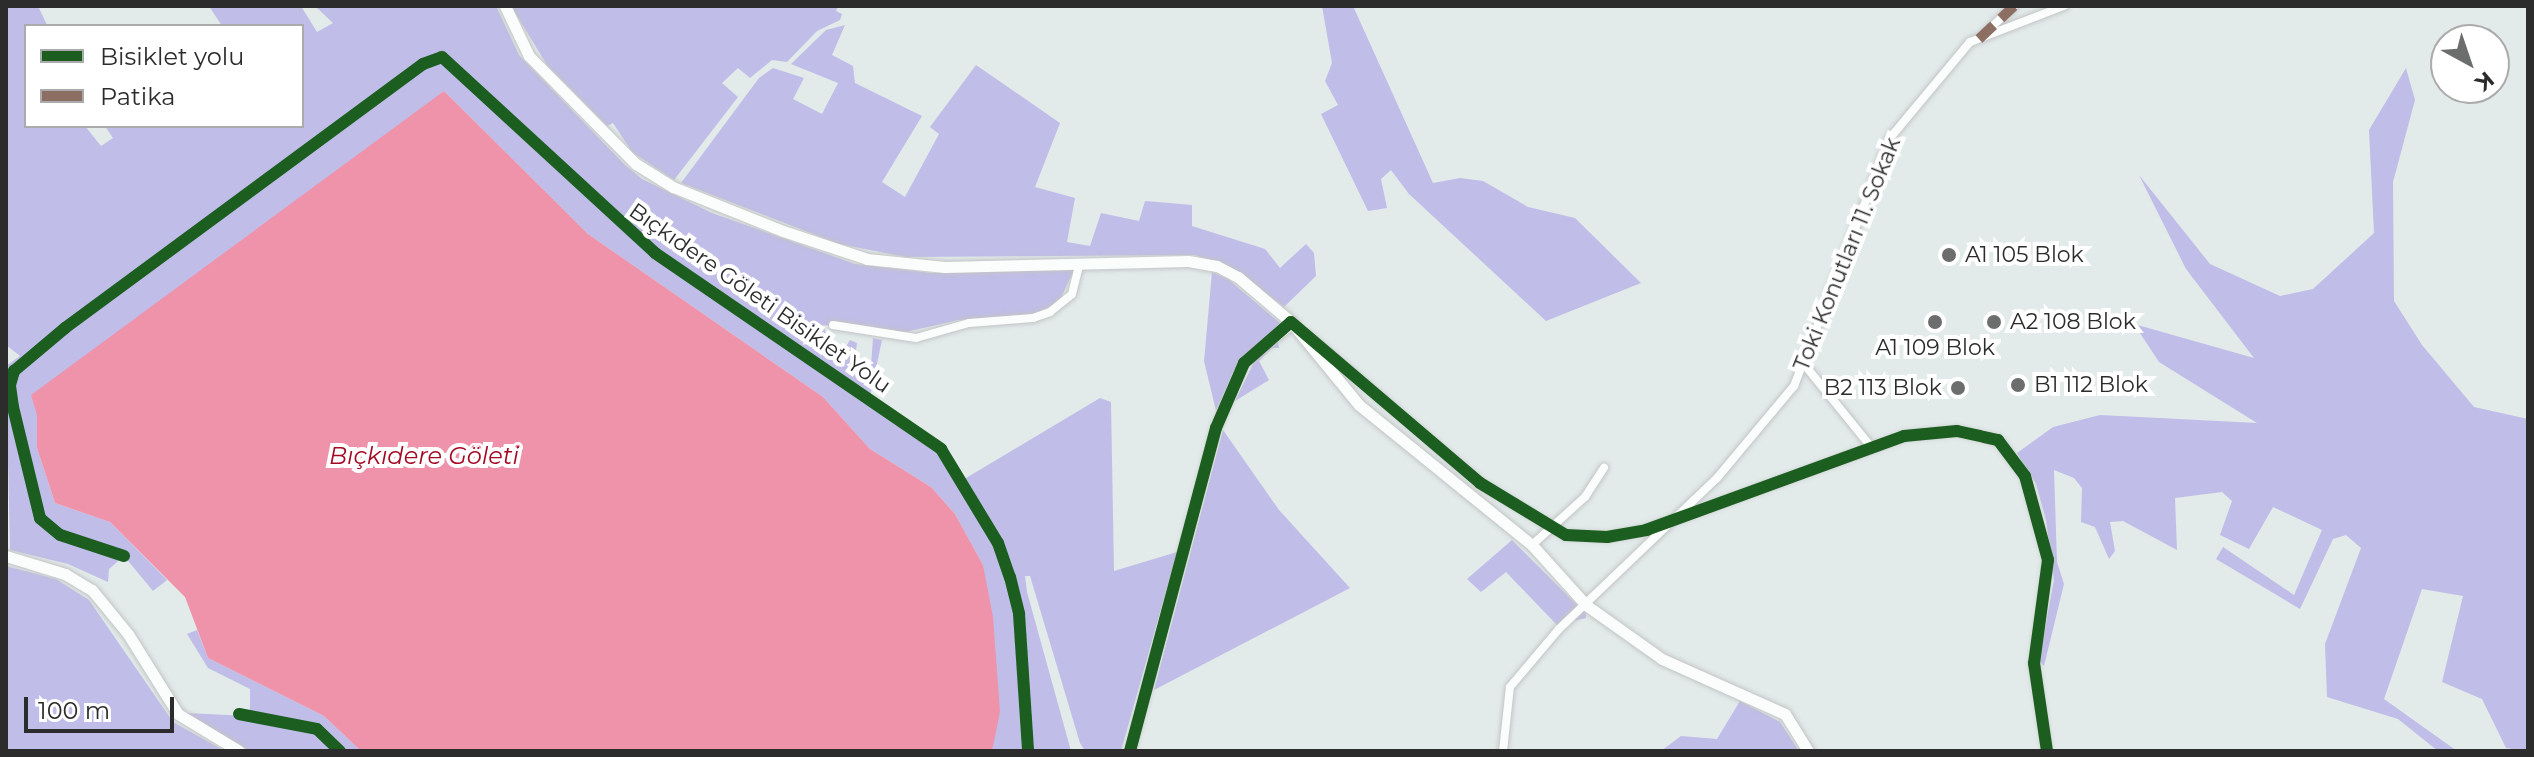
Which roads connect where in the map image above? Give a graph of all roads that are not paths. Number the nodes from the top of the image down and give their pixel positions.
1 (505, 6) edge
2 (2014, 6) edge
3 (2064, 6) edge
4 (1979, 39) junction
5 (1080, 263) junction
6 (1291, 322) junction
7 (833, 325) dead end
8 (1803, 363) junction
9 (1872, 448) junction
10 (1604, 468) dead end
11 (1669, 523) junction
12 (1547, 528) junction
13 (1532, 545) junction
14 (6, 556) edge
15 (1586, 605) junction
16 (239, 751) edge
17 (1130, 751) edge
18 (1503, 751) edge
19 (1808, 751) edge
20 (2047, 751) edge

1 - 5 street
2 - 4 street
3 - 4 street, Toki Konutları 11. Sokak
4 - 8 street, Toki Konutları 11. Sokak
5 - 6 street
5 - 7 street
6 - 12 street
6 - 13 street
6 - 17 street
8 - 9 street
8 - 11 street, Toki Konutları 11. Sokak
9 - 11 street
9 - 20 street
10 - 12 street
11 - 12 street
11 - 15 street, Toki Konutları 11. Sokak
12 - 13 street
13 - 15 street
14 - 16 street
15 - 18 street, Toki Konutları 11. Sokak
15 - 19 street

